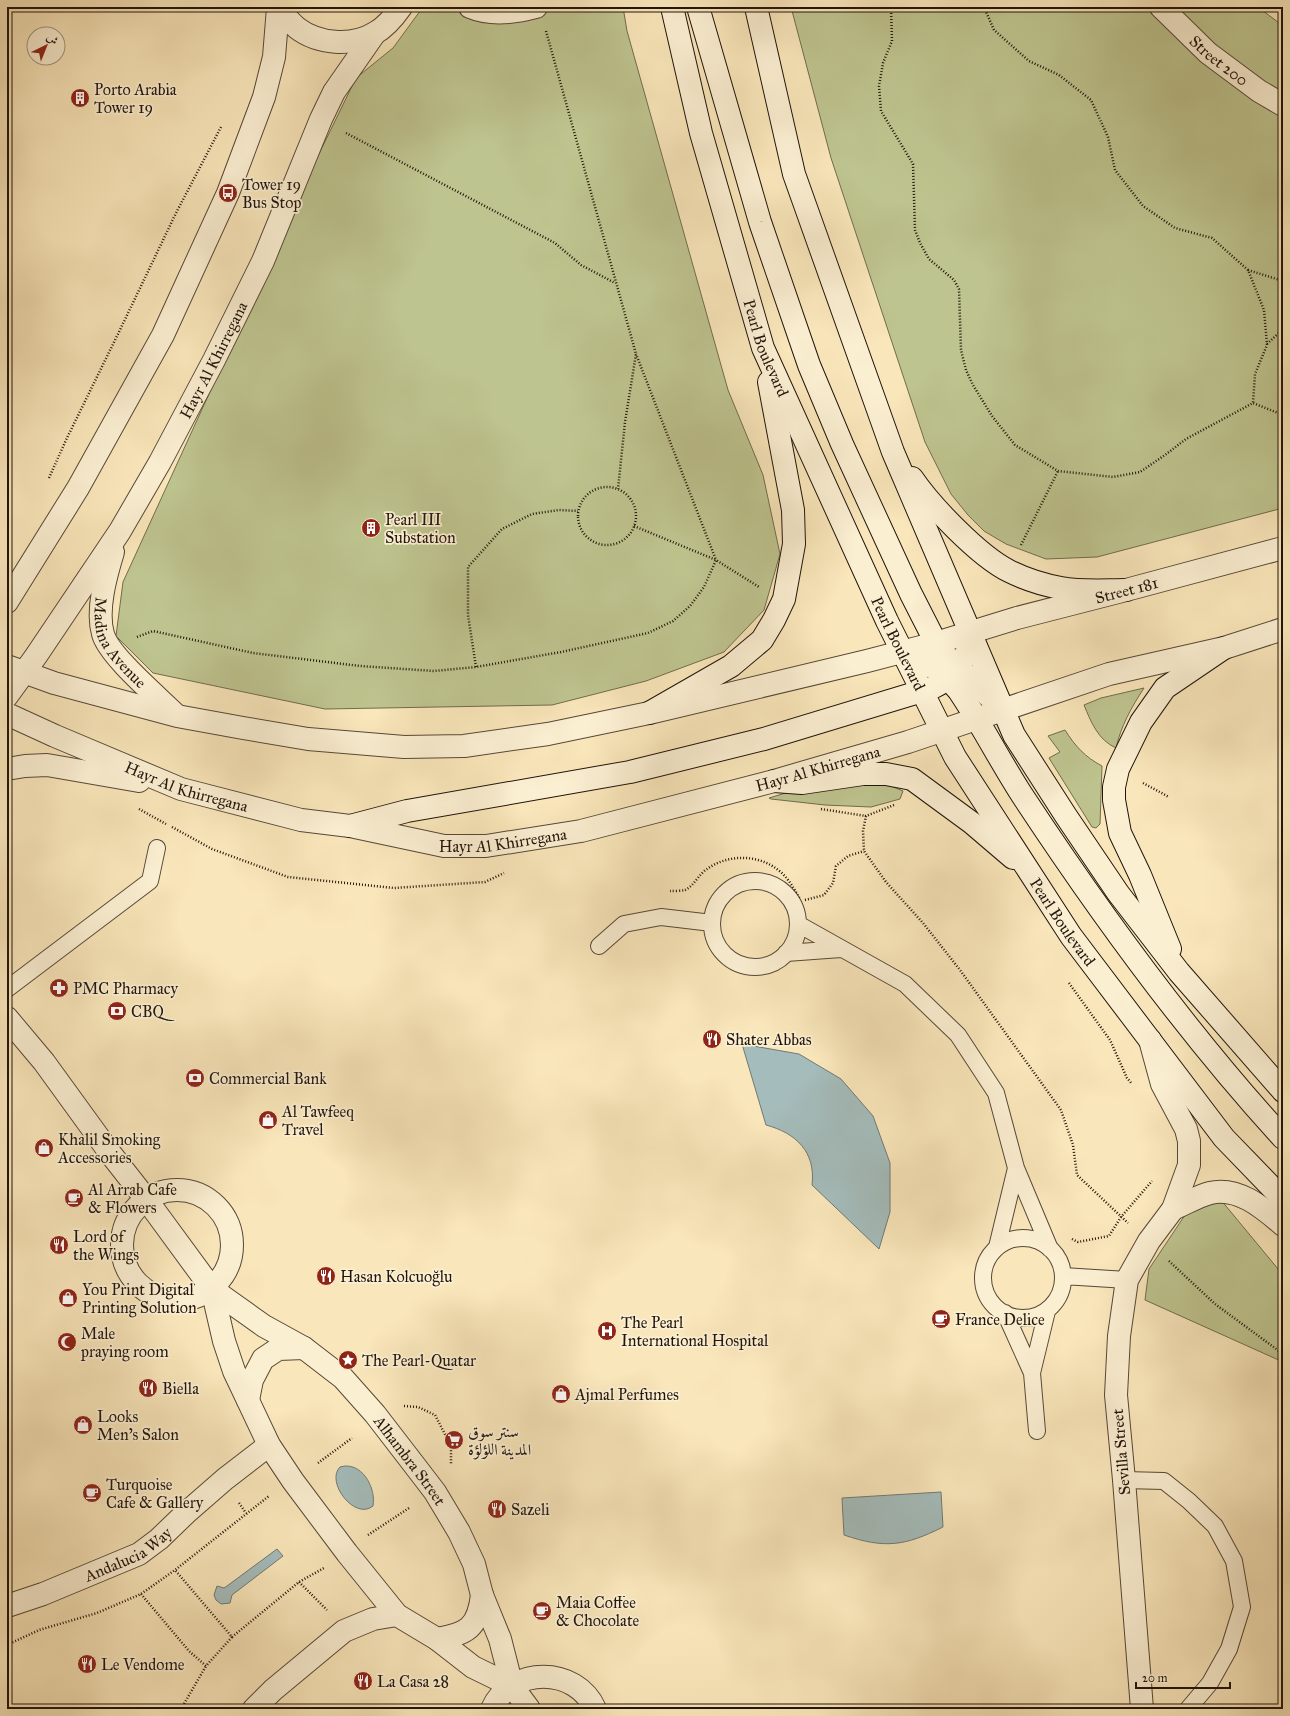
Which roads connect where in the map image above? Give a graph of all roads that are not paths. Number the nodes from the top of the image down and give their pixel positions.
1 (278, 7) edge
2 (401, 7) edge
3 (470, 7) edge
4 (536, 7) edge
5 (672, 7) edge
6 (698, 7) edge
7 (756, 7) edge
8 (1161, 7) edge
9 (375, 33) junction
10 (1283, 105) edge
11 (763, 348) junction
12 (893, 452) junction
13 (120, 531) junction
14 (1283, 548) edge
15 (35, 559) junction
16 (7, 578) edge
17 (1126, 590) junction
18 (7, 602) edge
19 (1283, 629) edge
20 (969, 633) junction
21 (936, 643) junction
22 (1224, 648) junction
23 (903, 652) junction
24 (15, 669) edge
25 (954, 673) junction
26 (923, 691) junction
27 (7, 696) edge
28 (1002, 709) junction
29 (650, 713) junction
30 (7, 714) edge
31 (177, 716) junction
32 (976, 718) junction
33 (942, 730) junction
34 (7, 769) edge
35 (774, 781) junction
36 (182, 789) junction
37 (350, 826) junction
38 (157, 848) dead end
39 (1031, 873) junction
40 (712, 923) junction
41 (798, 924) junction
42 (599, 946) dead end
43 (841, 949) junction
44 (786, 953) junction
45 (1179, 972) junction
46 (7, 989) edge
47 (7, 1018) edge
48 (1150, 1040) junction
49 (1283, 1091) edge
50 (1283, 1138) edge
51 (1016, 1168) junction
52 (146, 1199) junction
53 (1283, 1199) edge
54 (1173, 1209) junction
55 (1283, 1225) edge
56 (997, 1247) junction
57 (1050, 1249) junction
58 (1063, 1276) junction
59 (1127, 1280) junction
60 (212, 1288) junction
61 (1047, 1311) junction
62 (1005, 1313) junction
63 (304, 1348) junction
64 (1032, 1373) junction
65 (248, 1400) junction
66 (1037, 1431) dead end
67 (269, 1445) junction
68 (1124, 1480) junction
69 (482, 1596) junction
70 (7, 1606) edge
71 (397, 1615) junction
72 (436, 1639) junction
73 (512, 1686) junction
74 (254, 1709) edge
75 (492, 1709) edge
76 (529, 1709) edge
77 (595, 1709) edge
78 (1142, 1709) edge
79 (1188, 1709) edge

1 - 9 street
1 - 15 street
2 - 9 street
3 - 4 street
5 - 11 street, Pearl Boulevard
6 - 21 street
7 - 12 street
8 - 10 street, Street 200
9 - 13 street, Hayr Al Khirregana
11 - 23 street, Pearl Boulevard
11 - 29 street
12 - 17 street
12 - 20 street
13 - 24 street, Hayr Al Khirregana
13 - 31 street, Madina Avenue
14 - 17 street, Street 181
15 - 16 street
15 - 18 street
17 - 20 street, Street 181
19 - 22 street
20 - 21 street
20 - 25 street
20 - 28 street
21 - 23 street
21 - 25 street
22 - 28 street
22 - 45 street
23 - 25 street
23 - 26 street, Pearl Boulevard
23 - 29 street
24 - 27 street, Hayr Al Khirregana
24 - 31 street
25 - 26 street
25 - 28 street
25 - 32 street
26 - 33 street, Pearl Boulevard
26 - 37 street
28 - 32 street, Hayr Al Khirregana
28 - 45 street
29 - 31 street
30 - 36 street, Hayr Al Khirregana
32 - 33 street, Hayr Al Khirregana
32 - 50 street
33 - 35 street, Hayr Al Khirregana
33 - 39 street, Pearl Boulevard
34 - 36 street
35 - 37 street, Hayr Al Khirregana
35 - 39 street
36 - 37 street, Hayr Al Khirregana
38 - 46 lane
39 - 48 street, Pearl Boulevard
40 - 41 lane
40 - 42 lane
40 - 44 lane
41 - 43 lane
41 - 44 lane
43 - 44 lane
43 - 51 lane
45 - 49 street
47 - 52 street, Alhambra Street
48 - 53 street, Pearl Boulevard
48 - 54 street, Sevilla Street
51 - 56 lane
51 - 57 lane
52 - 60 street, Alhambra Street
52 - 60 street
52 - 60 street
54 - 55 street
54 - 59 street, Sevilla Street
56 - 57 lane
56 - 62 lane
57 - 58 lane
58 - 59 lane
58 - 61 lane
59 - 68 street, Sevilla Street
60 - 63 street, Alhambra Street
60 - 65 street, Alhambra Street
61 - 62 lane
61 - 64 lane
62 - 64 lane
63 - 65 street
63 - 69 street, Alhambra Street
64 - 66 lane
65 - 67 street, Alhambra Street
67 - 70 street, Andalucia Way
67 - 71 street, Alhambra Street
68 - 78 street, Sevilla Street
68 - 79 lane
69 - 72 street, Alhambra Street
69 - 73 street, Alhambra Street
71 - 72 street, Alhambra Street
71 - 74 street
72 - 73 street, Alhambra Street
73 - 75 street
73 - 76 street, Alhambra Street
73 - 77 street

